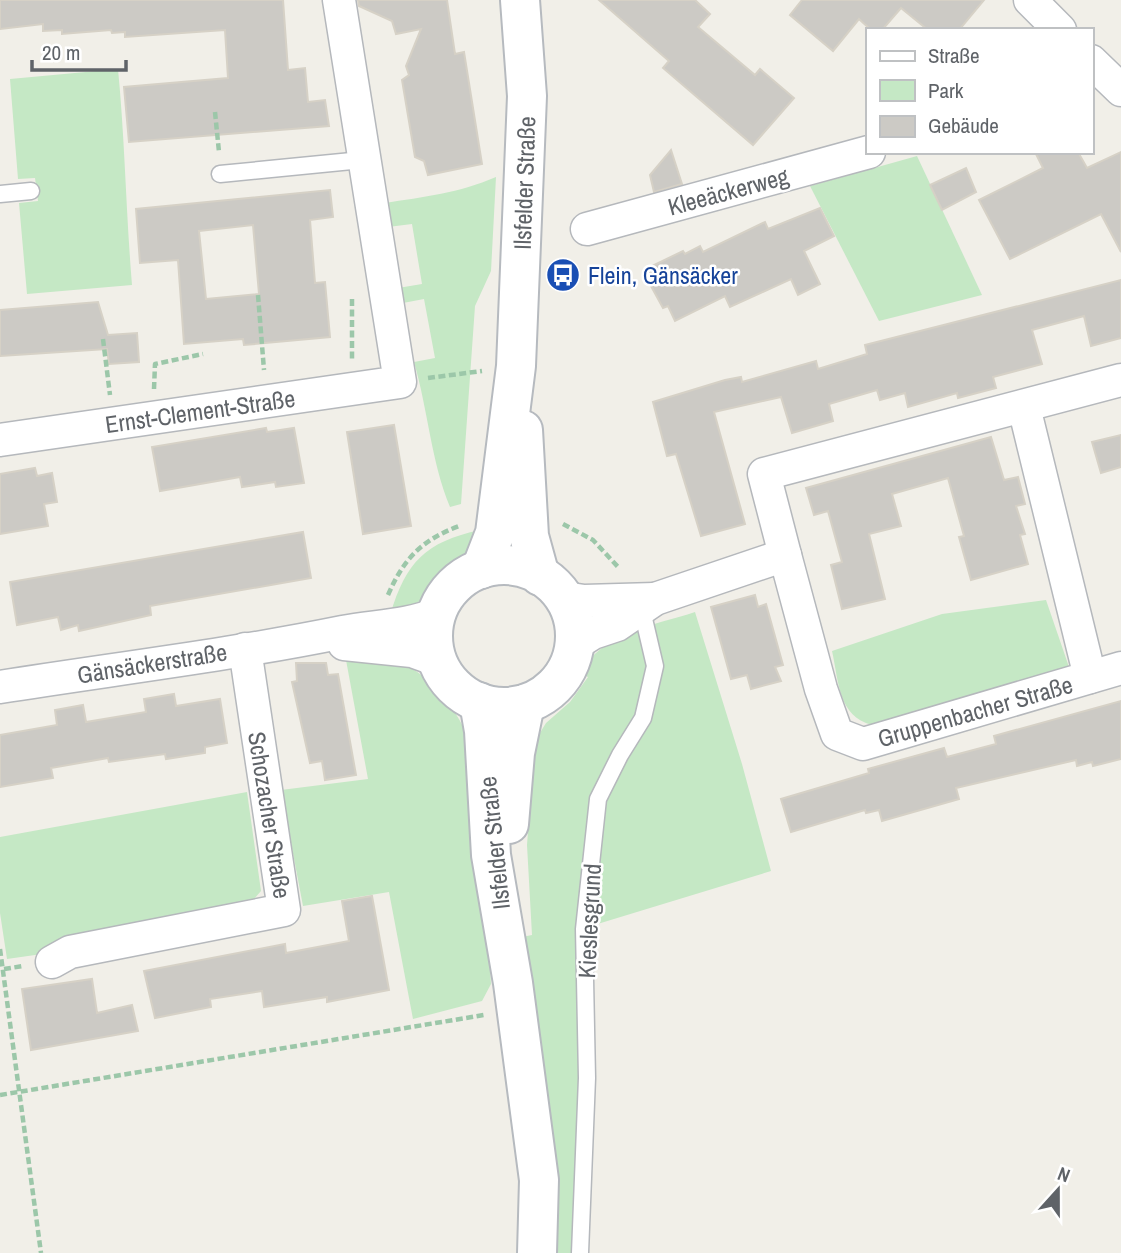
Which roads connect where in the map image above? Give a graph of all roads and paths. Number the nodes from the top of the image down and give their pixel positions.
1 (339, 0) edge
2 (520, 0) edge
3 (1030, 0) edge
4 (1058, 28) edge
5 (1093, 64) edge
6 (1110, 89) edge
7 (215, 112) dead end
8 (866, 153) edge
9 (362, 160) junction
10 (220, 174) joint
11 (31, 191) dead end
12 (0, 194) edge
13 (587, 229) dead end
14 (258, 295) dead end
15 (352, 298) dead end
16 (103, 339) dead end
17 (203, 354) dead end
18 (517, 365) junction
19 (1121, 380) edge
20 (400, 382) junction
21 (353, 389) junction
22 (273, 400) junction
23 (1024, 407) junction
24 (158, 417) junction
25 (116, 423) junction
26 (0, 440) edge
27 (559, 522) dead end
28 (464, 524) dead end
29 (785, 555) junction
30 (481, 569) junction
31 (552, 587) junction
32 (644, 603) junction
33 (437, 614) junction
34 (380, 626) junction
35 (304, 640) junction
36 (574, 645) junction
37 (245, 649) junction
38 (437, 660) junction
39 (1121, 668) edge
40 (1090, 677) junction
41 (0, 687) edge
42 (479, 702) junction
43 (525, 704) junction
44 (0, 949) edge
45 (52, 962) dead end
46 (515, 996) junction
47 (21, 1092) junction
48 (0, 1096) edge
49 (41, 1253) edge
50 (537, 1253) edge
51 (580, 1253) edge

1 - 9 street
2 - 18 main road, Ilsfelder Straße
3 - 4 street
5 - 6 street
7 - 10 path
8 - 13 street, Kleeäckerweg
9 - 10 lane
9 - 20 street
11 - 12 lane
14 - 22 path
15 - 21 path
16 - 25 path
17 - 24 path
18 - 20 path
18 - 30 main road, Ilsfelder Straße
18 - 31 main road, Ilsfelder Straße
19 - 23 street, Gruppenbacher Straße
20 - 21 street, Ernst-Clement-Straße
21 - 22 street, Ernst-Clement-Straße
22 - 24 street, Ernst-Clement-Straße
23 - 29 street, Gruppenbacher Straße
23 - 40 street, Gruppenbacher Straße
24 - 25 street, Ernst-Clement-Straße
25 - 26 street, Ernst-Clement-Straße
27 - 32 path
28 - 34 path
29 - 32 street
29 - 40 street, Gruppenbacher Straße
30 - 31 main road
30 - 33 main road
31 - 32 street
31 - 36 main road, Ilsfelder Straße
32 - 36 street
32 - 51 lane, Kieslesgrund
33 - 34 street, Gänsäckerstraße
33 - 38 main road
34 - 35 street, Gänsäckerstraße
35 - 37 street, Gänsäckerstraße
35 - 38 street, Gänsäckerstraße
36 - 43 main road, Ilsfelder Straße
37 - 41 street, Gänsäckerstraße
37 - 45 street, Schozacher Straße
38 - 42 main road
39 - 40 street, Gruppenbacher Straße
42 - 43 main road
42 - 46 main road, Ilsfelder Straße
43 - 46 main road, Ilsfelder Straße
44 - 47 path
46 - 47 path
46 - 50 main road, Ilsfelder Straße
47 - 48 path
47 - 49 path

